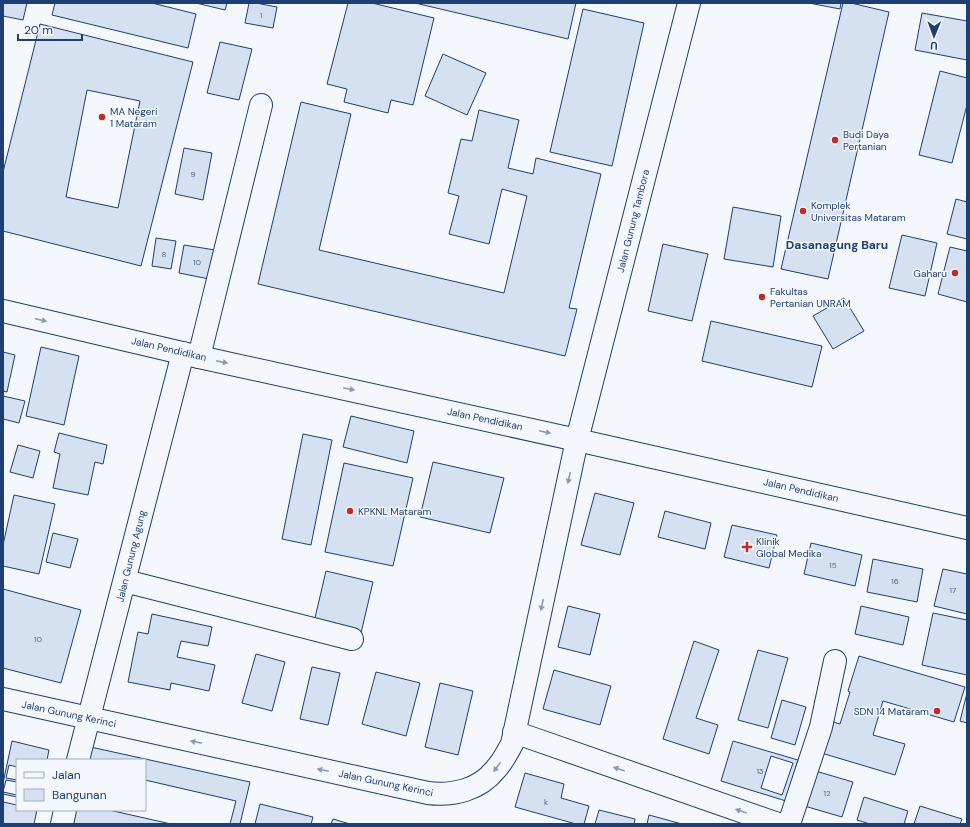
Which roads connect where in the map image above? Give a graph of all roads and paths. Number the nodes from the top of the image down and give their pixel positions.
1 (689, 3) edge
2 (261, 104) dead end
3 (3, 311) edge
4 (191, 355) junction
5 (577, 440) junction
6 (967, 528) edge
7 (125, 581) junction
8 (352, 639) dead end
9 (835, 661) dead end
10 (3, 699) edge
11 (89, 718) junction
12 (514, 732) junction
13 (78, 759) edge
14 (65, 811) edge
15 (62, 824) edge
16 (778, 824) edge
17 (789, 824) edge

1 - 5 street, Jalan Gunung Tambora
2 - 4 street, Jalan Gunung Agung
3 -> 4 street, Jalan Pendidikan
4 -> 5 street, Jalan Pendidikan
4 - 7 street, Jalan Gunung Agung
5 - 6 street, Jalan Pendidikan
5 -> 12 street, Jalan Gunung Tambora
7 - 8 street
7 - 11 street, Jalan Gunung Agung
9 - 17 street
10 - 11 street, Jalan Gunung Kerinci
12 -> 11 street, Jalan Gunung Kerinci
11 - 13 street, Jalan Gunung Agung
16 -> 12 street
14 - 15 street

